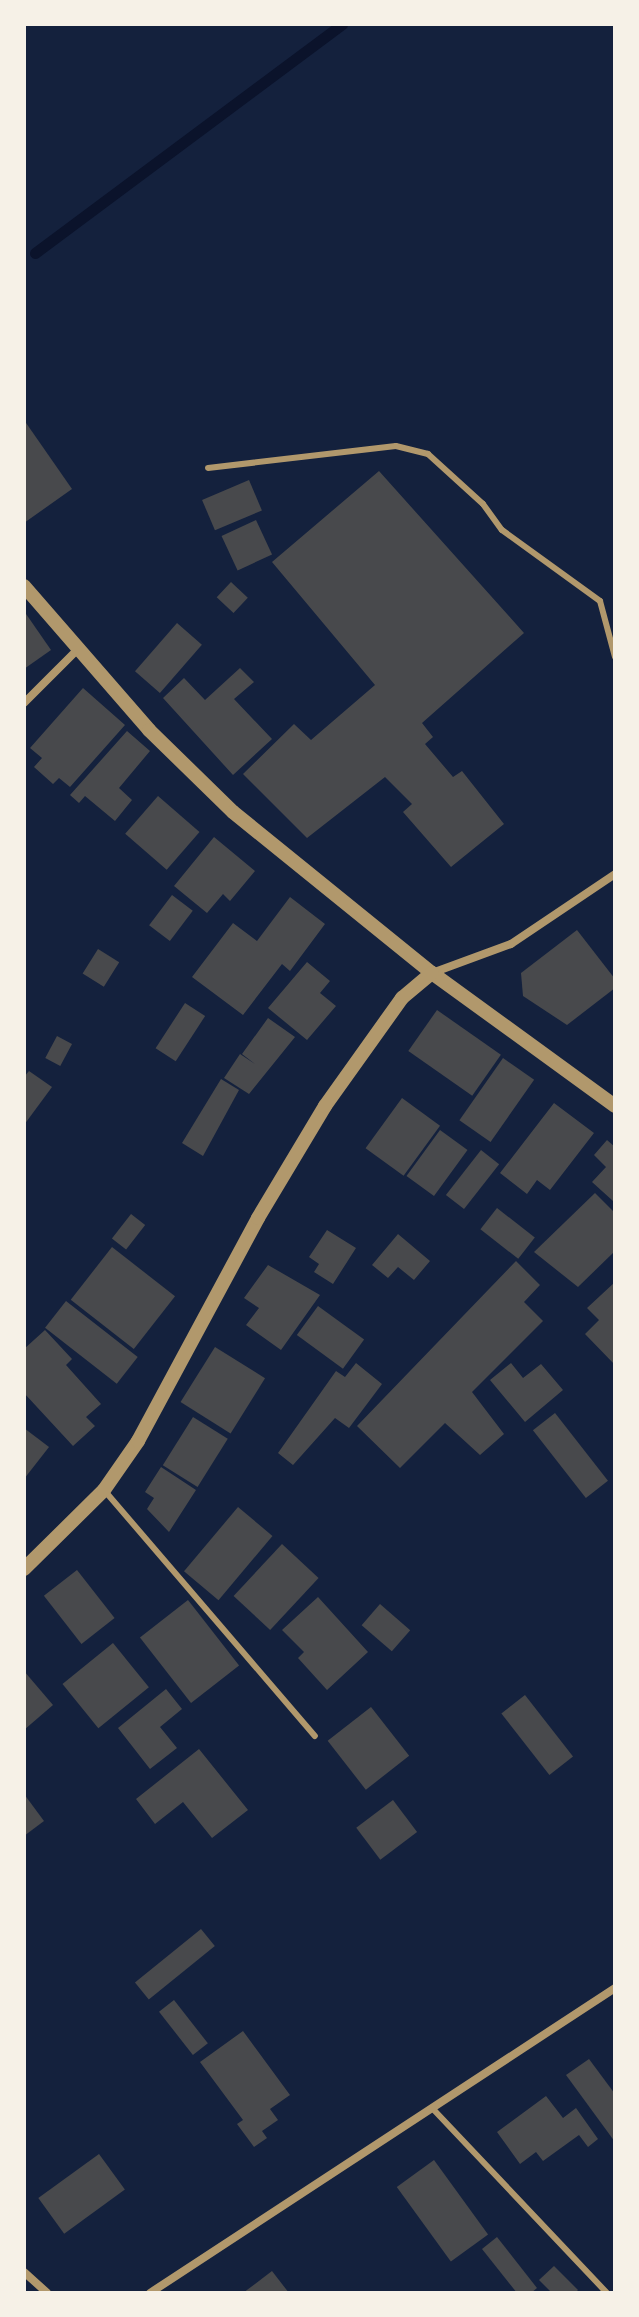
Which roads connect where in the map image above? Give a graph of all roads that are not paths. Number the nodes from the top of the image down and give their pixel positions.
1 (208, 468) dead end
2 (24, 586) edge
3 (77, 650) junction
4 (615, 657) edge
5 (24, 703) edge
6 (615, 874) edge
7 (432, 973) junction
8 (615, 1106) edge
9 (104, 1490) junction
10 (24, 1569) edge
11 (315, 1736) dead end
12 (615, 1988) edge
13 (433, 2109) junction
14 (24, 2272) edge
15 (47, 2293) edge
16 (150, 2293) edge
17 (607, 2293) edge

1 - 4 lane
2 - 3 street
3 - 5 street
3 - 7 street
6 - 7 street
7 - 8 street
7 - 9 street
9 - 10 street
9 - 11 lane
12 - 13 street
13 - 16 street
13 - 17 lane
14 - 15 street

